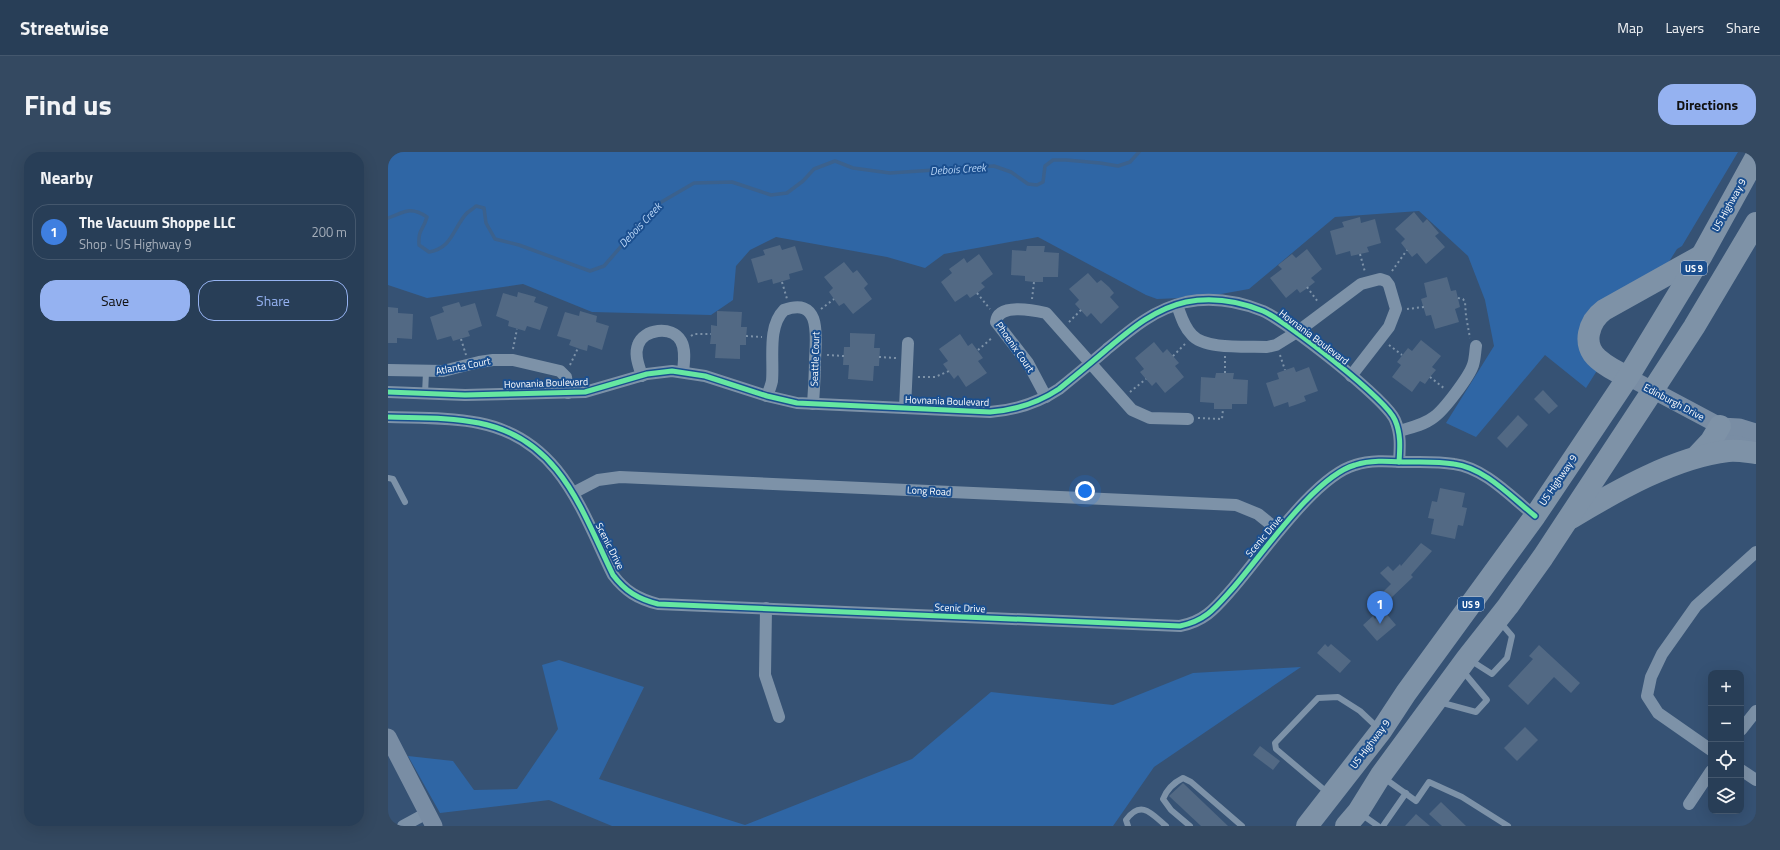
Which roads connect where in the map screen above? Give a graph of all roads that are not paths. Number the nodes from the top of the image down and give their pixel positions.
1 (1756, 157) edge
2 (1756, 223) edge
3 (1702, 255) junction
4 (1177, 305) junction
5 (1297, 332) junction
6 (1473, 342) road end
7 (908, 343) dead end
8 (1091, 363) junction
9 (388, 370) edge
10 (426, 372) junction
11 (683, 372) junction
12 (642, 376) junction
13 (1351, 376) junction
14 (1628, 377) junction
15 (1653, 390) junction
16 (388, 392) edge
17 (568, 393) junction
18 (425, 394) junction
19 (767, 396) junction
20 (1046, 397) junction
21 (813, 404) junction
22 (905, 408) junction
23 (388, 417) edge
24 (1188, 419) road end
25 (1720, 426) junction
26 (1399, 431) junction
27 (1756, 432) edge
28 (1756, 446) edge
29 (1756, 453) edge
30 (1696, 457) junction
31 (1398, 462) junction
32 (388, 478) edge
33 (573, 493) junction
34 (405, 502) dead end
35 (1534, 516) junction
36 (1566, 521) junction
37 (1279, 532) junction
38 (1756, 552) edge
39 (766, 608) junction
40 (1497, 620) junction
41 (1464, 663) junction
42 (1436, 701) junction
43 (1756, 711) edge
44 (779, 717) dead end
45 (1744, 726) edge
46 (1381, 731) junction
47 (388, 737) edge
48 (1708, 748) edge
49 (1744, 772) edge
50 (1381, 776) junction
51 (1708, 776) edge
52 (1756, 780) edge
53 (1406, 793) junction
54 (1331, 795) junction
55 (1689, 804) dead end
56 (1352, 819) edge
57 (432, 823) edge
58 (403, 826) edge
59 (1128, 826) edge
60 (1166, 826) edge
61 (1190, 826) edge
62 (1242, 826) edge
63 (1307, 826) edge
64 (1378, 826) edge
65 (1383, 826) edge
66 (1508, 826) edge

1 - 3 highway, US Highway 9 / US 9
2 - 15 highway
3 - 14 highway, US Highway 9 / US 9
3 - 14 highway
4 - 5 street, Hovnania Boulevard
4 - 5 street
4 - 8 street, Hovnania Boulevard
5 - 13 street, Hovnania Boulevard
5 - 13 street
6 - 26 street
7 - 22 street
8 - 20 street, Hovnania Boulevard
8 - 20 street, Phoenix Court
8 - 24 street
9 - 10 street, Atlanta Court
10 - 17 street, Atlanta Court
10 - 18 lane
11 - 12 street, Hovnania Boulevard
11 - 12 street
11 - 19 street, Hovnania Boulevard
12 - 17 street, Hovnania Boulevard
13 - 26 street, Hovnania Boulevard
14 - 15 main road, Edinburgh Drive
14 - 35 highway, US Highway 9 / US 9
15 - 25 main road, Edinburgh Drive
15 - 36 highway
16 - 18 street, Hovnania Boulevard
17 - 18 street, Hovnania Boulevard
19 - 21 street, Hovnania Boulevard
19 - 21 street, Seattle Court
20 - 22 street, Hovnania Boulevard
21 - 22 street, Hovnania Boulevard
23 - 33 street, Scenic Drive
25 - 27 main road, Edinburgh Drive
25 - 28 main road, Edinburgh Drive
25 - 30 highway
26 - 31 street, Hovnania Boulevard
29 - 30 highway
30 - 36 highway
31 - 35 street, Scenic Drive
31 - 37 street, Scenic Drive
32 - 34 lane
33 - 37 street, Long Road
33 - 39 street, Scenic Drive
35 - 46 highway, US Highway 9 / US 9
36 - 40 highway
37 - 39 street, Scenic Drive
38 - 48 street
39 - 44 street
40 - 41 highway
40 - 41 lane
41 - 42 highway
41 - 42 lane
42 - 50 highway
43 - 45 street
46 - 54 highway, US Highway 9 / US 9
46 - 54 lane
47 - 57 main road
49 - 52 street
50 - 53 lane
50 - 56 highway
51 - 55 street
53 - 65 lane
53 - 66 lane
54 - 63 highway, US Highway 9 / US 9
56 - 64 lane
57 - 58 street
59 - 60 lane
61 - 62 lane

